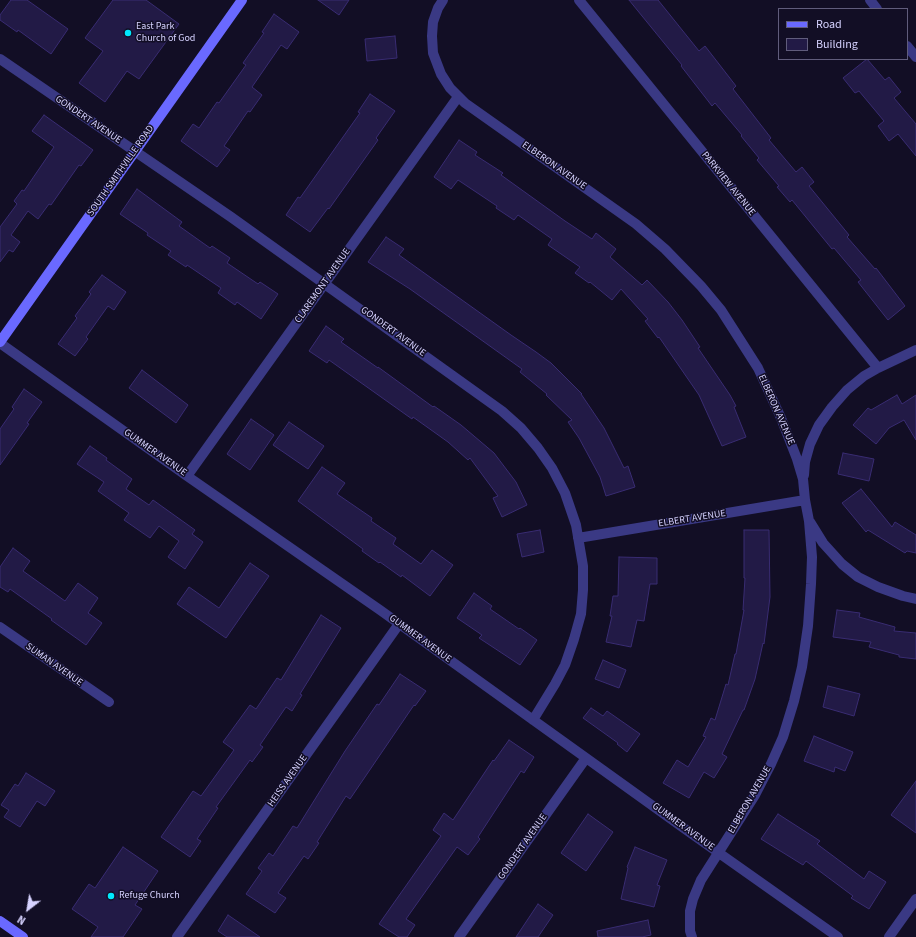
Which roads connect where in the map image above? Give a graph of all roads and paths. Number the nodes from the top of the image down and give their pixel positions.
1 (242, 0) edge
2 (442, 0) edge
3 (579, 0) edge
4 (870, 0) edge
5 (876, 8) edge
6 (908, 47) edge
7 (916, 57) edge
8 (0, 59) edge
9 (458, 97) junction
10 (135, 152) junction
11 (325, 283) junction
12 (0, 342) edge
13 (916, 350) edge
14 (878, 368) junction
15 (187, 476) junction
16 (803, 479) junction
17 (805, 500) junction
18 (810, 521) junction
19 (578, 538) junction
20 (916, 599) edge
21 (399, 624) junction
22 (0, 627) edge
23 (109, 702) dead end
24 (533, 720) junction
25 (586, 758) junction
26 (718, 853) junction
27 (916, 899) edge
28 (0, 921) edge
29 (23, 937) edge
30 (177, 937) edge
31 (459, 937) edge
32 (692, 937) edge
33 (838, 937) edge
34 (889, 937) edge

1 - 10 main road, SOUTH SMITHVILLE ROAD
2 - 9 street, ELBERON AVENUE
3 - 14 street, PARKVIEW AVENUE
4 - 5 street
6 - 7 street
8 - 10 street, GONDERT AVENUE
9 - 11 street, CLAREMONT AVENUE
9 - 16 street, ELBERON AVENUE
10 - 11 street, GONDERT AVENUE
10 - 12 main road, SOUTH SMITHVILLE ROAD
11 - 15 street, CLAREMONT AVENUE
11 - 19 street, GONDERT AVENUE
12 - 15 street, GUMMER AVENUE
13 - 14 street
14 - 16 street
15 - 21 street, GUMMER AVENUE
16 - 17 street, ELBERON AVENUE
17 - 18 street, ELBERON AVENUE
17 - 19 street, ELBERT AVENUE
18 - 20 street
18 - 26 street, ELBERON AVENUE
19 - 24 street, GONDERT AVENUE
21 - 24 street, GUMMER AVENUE
21 - 30 street, HEISS AVENUE
22 - 23 street, SUMAN AVENUE
24 - 25 street, GUMMER AVENUE
25 - 26 street, GUMMER AVENUE
25 - 31 street, GONDERT AVENUE
26 - 32 street, ELBERON AVENUE
26 - 33 street, GUMMER AVENUE
27 - 34 street
28 - 29 main road

